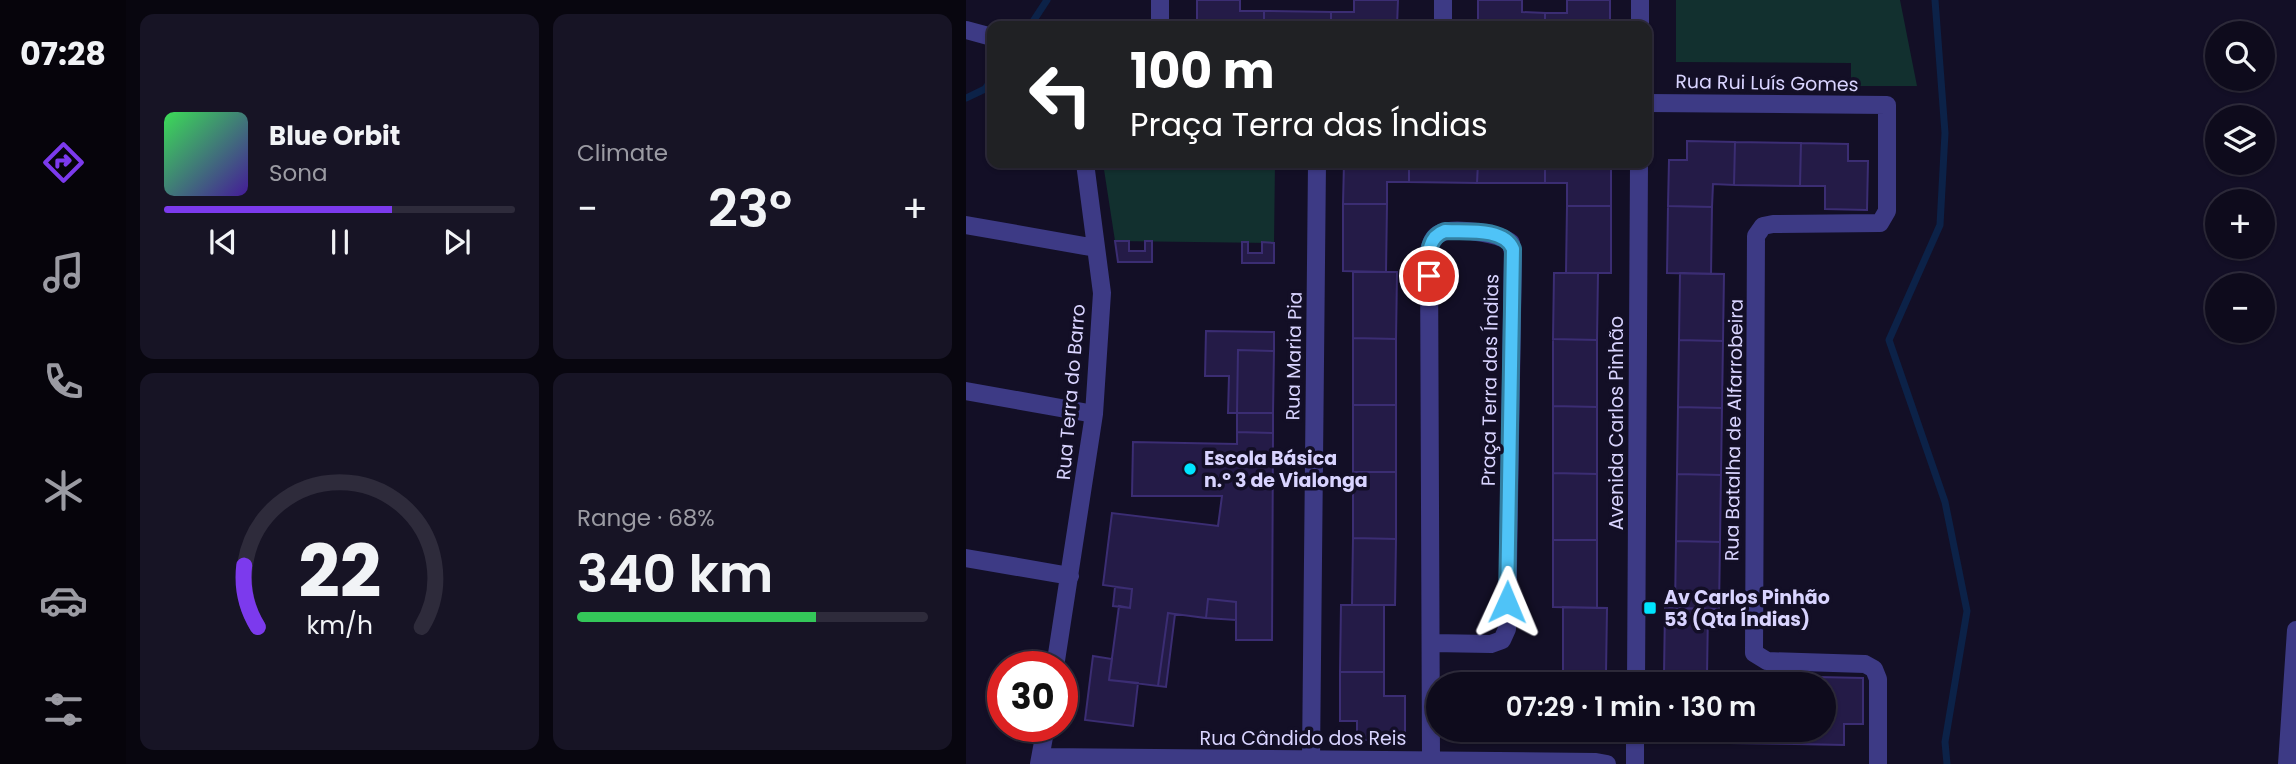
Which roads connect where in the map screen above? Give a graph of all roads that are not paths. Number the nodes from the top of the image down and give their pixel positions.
1 (1160, 0) edge
2 (1443, 0) edge
3 (1640, 0) edge
4 (1160, 21) edge
5 (1443, 21) edge
6 (1640, 21) edge
7 (966, 30) edge
8 (987, 36) edge
9 (1652, 103) edge
10 (1886, 105) joint
11 (1086, 168) edge
12 (1317, 168) edge
13 (1639, 168) edge
14 (966, 225) edge
15 (1096, 248) junction
16 (966, 391) edge
17 (1094, 414) junction
18 (966, 558) edge
19 (1070, 576) junction
20 (2296, 630) edge
21 (1432, 643) junction
22 (1058, 651) edge
23 (1636, 672) edge
24 (1043, 742) edge
25 (1635, 742) edge
26 (1311, 759) junction
27 (1040, 760) edge
28 (1431, 760) junction
29 (1606, 764) edge
30 (1635, 764) edge
31 (1878, 764) edge
32 (2287, 764) edge

1 - 4 street
2 - 5 street
3 - 6 street
7 - 8 street
9 - 10 street, Rua Rui Luís Gomes
10 - 31 street, Rua Batalha de Alfarrobeira
11 - 15 street, Rua Terra do Barro
12 - 26 street, Rua Maria Pia
13 - 23 street, Avenida Carlos Pinhão
14 - 15 street
15 - 17 street, Rua Terra do Barro
16 - 17 street
17 - 19 street, Rua Terra do Barro
18 - 19 street
19 - 22 street, Rua Terra do Barro
20 - 32 street
21 - 21 street, Praça Terra das Índias
21 - 28 street, Praça Terra das Índias
24 - 27 street
25 - 30 street
26 - 27 street, Rua Cândido dos Reis
26 - 28 street, Rua Cândido dos Reis
28 - 29 street, Rua Cândido dos Reis

